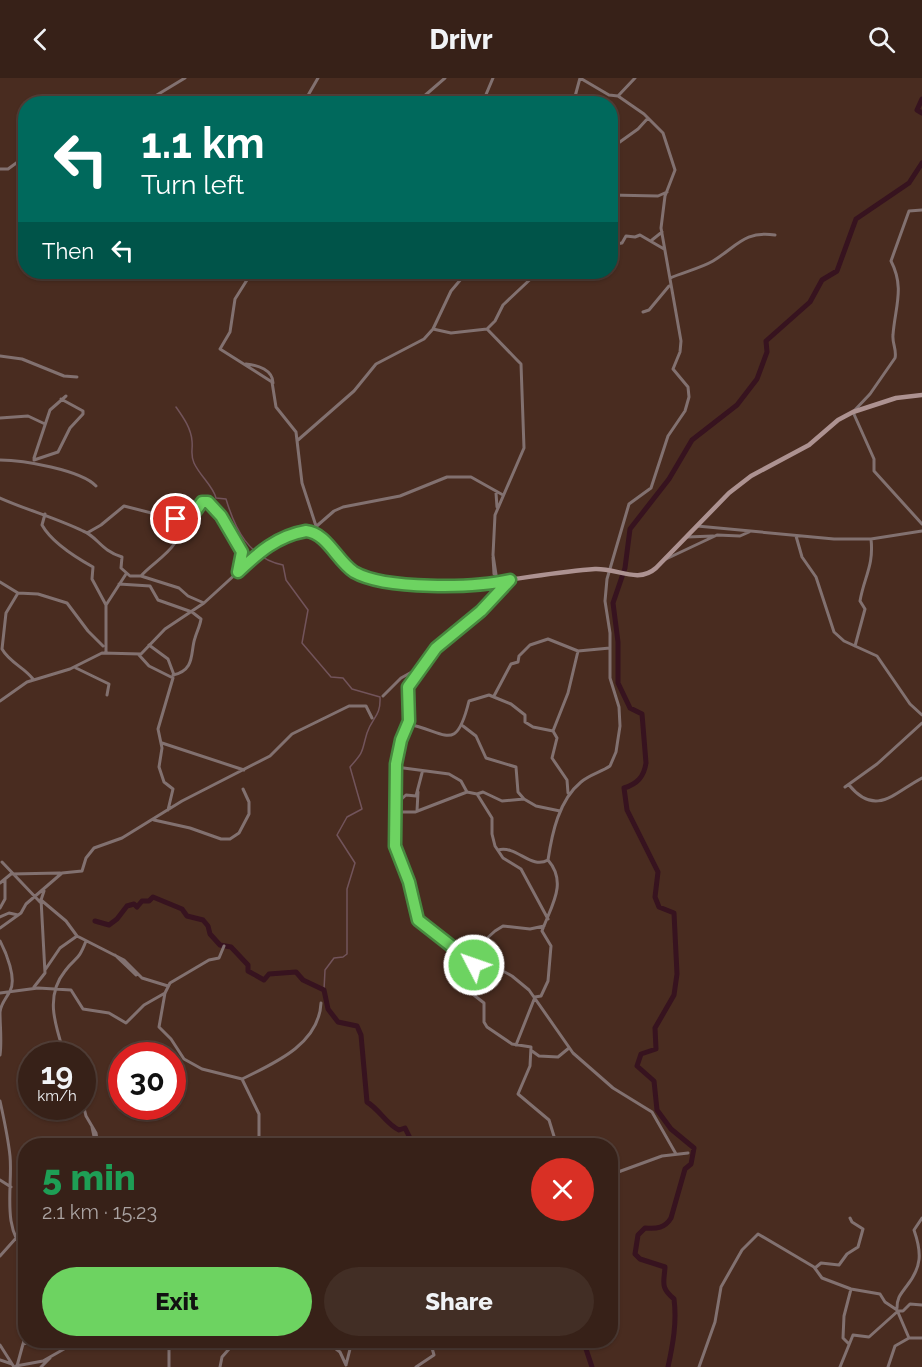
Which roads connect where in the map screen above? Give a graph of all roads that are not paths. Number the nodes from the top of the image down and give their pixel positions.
1 (185, 78) edge
2 (318, 78) edge
3 (445, 78) edge
4 (493, 78) edge
5 (580, 78) edge
6 (635, 78) edge
7 (155, 96) edge
8 (308, 96) edge
9 (424, 96) edge
10 (485, 96) edge
11 (575, 96) edge
12 (618, 96) junction
13 (648, 118) junction
14 (618, 143) edge
15 (18, 162) edge
16 (0, 169) edge
17 (667, 192) junction
18 (618, 195) edge
19 (658, 196) junction
20 (665, 199) junction
21 (922, 210) edge
22 (662, 232) junction
23 (776, 235) dead end
24 (651, 240) junction
25 (618, 244) edge
26 (665, 249) junction
27 (670, 278) junction
28 (248, 279) edge
29 (461, 279) edge
30 (531, 279) edge
31 (670, 284) junction
32 (642, 312) dead end
33 (433, 329) junction
34 (487, 329) junction
35 (0, 356) edge
36 (243, 363) junction
37 (77, 377) dead end
38 (272, 385) junction
39 (922, 395) edge
40 (66, 396) dead end
41 (61, 399) junction
42 (853, 412) junction
43 (0, 418) edge
44 (45, 424) junction
45 (298, 441) junction
46 (0, 460) edge
47 (33, 461) junction
48 (96, 486) dead end
49 (496, 492) junction
50 (503, 495) junction
51 (0, 498) edge
52 (45, 514) junction
53 (495, 515) junction
54 (176, 519) junction
55 (188, 522) junction
56 (922, 524) edge
57 (316, 526) junction
58 (697, 526) junction
59 (179, 530) junction
60 (311, 531) junction
61 (750, 531) junction
62 (922, 531) edge
63 (87, 533) junction
64 (717, 535) junction
65 (687, 536) junction
66 (796, 536) junction
67 (871, 539) junction
68 (261, 551) joint
69 (664, 559) junction
70 (609, 569) junction
71 (238, 572) junction
72 (126, 574) junction
73 (141, 576) junction
74 (510, 580) junction
75 (0, 582) edge
76 (498, 583) junction
77 (119, 584) junction
78 (16, 594) junction
79 (204, 603) junction
80 (106, 605) junction
81 (192, 612) junction
82 (149, 645) junction
83 (855, 646) junction
84 (105, 647) junction
85 (611, 648) junction
86 (578, 651) junction
87 (106, 652) junction
88 (139, 655) junction
89 (74, 667) junction
90 (420, 667) junction
91 (172, 675) junction
92 (33, 679) junction
93 (107, 695) dead end
94 (383, 696) dead end
95 (494, 696) junction
96 (0, 701) edge
97 (922, 715) edge
98 (372, 718) dead end
99 (922, 723) edge
100 (408, 724) junction
101 (463, 726) junction
102 (553, 731) junction
103 (162, 743) junction
104 (396, 767) junction
105 (244, 770) junction
106 (422, 772) junction
107 (922, 778) edge
108 (419, 787) junction
109 (243, 789) dead end
110 (467, 792) junction
111 (477, 794) junction
112 (568, 794) junction
113 (524, 799) junction
114 (397, 803) junction
115 (168, 810) junction
116 (417, 811) junction
117 (560, 811) junction
118 (398, 812) junction
119 (152, 820) junction
120 (498, 850) junction
121 (548, 860) junction
122 (2, 862) dead end
123 (62, 873) junction
124 (14, 875) junction
125 (5, 878) junction
126 (0, 883) edge
127 (45, 889) junction
128 (36, 896) junction
129 (41, 900) junction
130 (0, 907) edge
131 (18, 915) junction
132 (0, 917) edge
133 (548, 919) junction
134 (544, 926) junction
135 (0, 928) edge
136 (77, 936) junction
137 (0, 941) edge
138 (86, 941) junction
139 (224, 946) dead end
140 (471, 954) junction
141 (45, 970) junction
142 (168, 986) junction
143 (53, 988) junction
144 (33, 989) junction
145 (10, 992) junction
146 (0, 993) edge
147 (165, 993) junction
148 (535, 997) junction
149 (321, 1003) dead end
150 (61, 1042) edge
151 (516, 1046) junction
152 (569, 1048) junction
153 (532, 1052) junction
154 (0, 1056) edge
155 (242, 1079) junction
156 (0, 1101) edge
157 (89, 1120) edge
158 (96, 1138) edge
159 (262, 1138) edge
160 (554, 1138) edge
161 (688, 1153) dead end
162 (676, 1154) junction
163 (618, 1172) edge
164 (0, 1180) edge
165 (11, 1187) junction
166 (850, 1218) dead end
167 (922, 1218) edge
168 (17, 1237) joint
169 (0, 1256) edge
170 (815, 1268) junction
171 (851, 1289) junction
172 (922, 1305) edge
173 (898, 1310) junction
174 (909, 1338) junction
175 (922, 1338) edge
176 (848, 1343) junction
177 (0, 1345) edge
178 (22, 1348) edge
179 (65, 1348) edge
180 (169, 1348) edge
181 (230, 1348) edge
182 (335, 1348) edge
183 (350, 1348) edge
184 (432, 1348) edge
185 (55, 1353) junction
186 (0, 1360) edge
187 (15, 1366) edge
188 (345, 1366) edge
189 (41, 1367) edge
190 (170, 1367) edge
191 (220, 1367) edge
192 (416, 1367) edge
193 (699, 1367) edge
194 (840, 1367) edge
195 (888, 1367) edge

1 - 7 street
2 - 8 street
3 - 9 street
4 - 10 street
5 - 11 street
5 - 12 street
6 - 12 street
12 - 13 street
13 - 14 street
13 - 17 street
15 - 16 street
17 - 19 street
17 - 20 street
18 - 19 street
19 - 20 street
20 - 22 street
21 - 42 street
22 - 24 street
22 - 26 street
23 - 27 street
24 - 25 street
24 - 26 street
26 - 27 street
27 - 31 street
28 - 36 street
29 - 33 street
30 - 34 street
31 - 32 street
31 - 70 street
33 - 34 street
33 - 45 street
34 - 50 street
35 - 37 street
36 - 38 street
36 - 38 street
38 - 45 street
39 - 42 street
40 - 41 street
41 - 44 street
41 - 47 street
42 - 56 street
42 - 58 street
43 - 44 street
44 - 47 street
45 - 57 street
46 - 47 street
47 - 48 street
49 - 50 street
49 - 53 street
49 - 57 street
50 - 53 street
51 - 52 street
52 - 63 street
52 - 80 street
53 - 76 street
54 - 55 street
54 - 59 street
54 - 63 street
55 - 59 street
55 - 71 street
57 - 60 street
58 - 61 street
58 - 65 street
59 - 73 street
60 - 68 street
60 - 76 street
61 - 64 street
61 - 66 street
62 - 67 street
63 - 72 street
64 - 65 street
64 - 69 street
65 - 69 street
66 - 67 street
66 - 83 street
67 - 83 street
68 - 71 street
69 - 70 street
70 - 74 street
70 - 85 street
71 - 79 street
72 - 73 street
72 - 77 street
73 - 79 street
74 - 76 street
74 - 90 street
75 - 78 street
77 - 80 street
77 - 81 street
78 - 84 street
78 - 92 street
79 - 81 street
80 - 84 street
81 - 82 street
81 - 91 street
82 - 88 street
82 - 91 street
83 - 97 street
84 - 87 street
85 - 86 street
85 - 112 street
86 - 95 street
86 - 102 street
87 - 88 street
87 - 89 street
88 - 91 street
89 - 92 street
89 - 93 street
90 - 94 street
90 - 100 street
91 - 103 street
92 - 96 street
95 - 101 street
95 - 102 street
98 - 105 street
99 - 107 street
100 - 101 street
100 - 104 street
101 - 113 street
102 - 112 street
103 - 105 street
103 - 115 street
104 - 106 street
104 - 114 street
105 - 115 street
106 - 108 street
106 - 110 street
108 - 114 street
108 - 116 street
109 - 119 street
110 - 111 street
110 - 116 street
111 - 113 street
111 - 120 street
112 - 117 street
113 - 117 street
114 - 118 street
115 - 119 street
116 - 118 street
117 - 121 street
118 - 140 street
119 - 123 street
120 - 121 street
120 - 133 street
121 - 133 street
122 - 124 street
123 - 124 street
123 - 127 street
124 - 125 street
124 - 128 street
125 - 126 street
125 - 130 street
127 - 128 street
127 - 129 street
128 - 129 street
128 - 131 street
129 - 136 street
129 - 141 street
131 - 132 street
131 - 135 street
133 - 134 street
134 - 140 street
134 - 148 street
136 - 138 street
136 - 141 street
137 - 145 street
138 - 142 street
138 - 143 street
139 - 142 street
140 - 148 street
140 - 151 street
141 - 144 street
142 - 147 street
143 - 144 street
143 - 147 street
143 - 150 street
144 - 145 street
145 - 146 street
145 - 154 street
147 - 155 street
148 - 151 street
148 - 152 street
149 - 155 street
151 - 153 street
152 - 153 street
152 - 162 street
153 - 160 street
155 - 159 street
156 - 165 street
157 - 158 street
161 - 162 street
162 - 163 street
164 - 165 street
165 - 168 street
166 - 170 street
167 - 173 street
168 - 169 street
170 - 171 street
170 - 193 street
171 - 173 street
171 - 176 street
172 - 173 street
173 - 174 street
173 - 176 street
174 - 175 street
174 - 195 street
176 - 194 street
177 - 187 street
178 - 187 street
179 - 185 street
180 - 190 street
181 - 191 street
182 - 188 street
183 - 188 street
184 - 192 street
185 - 187 street
185 - 189 street
186 - 187 street

